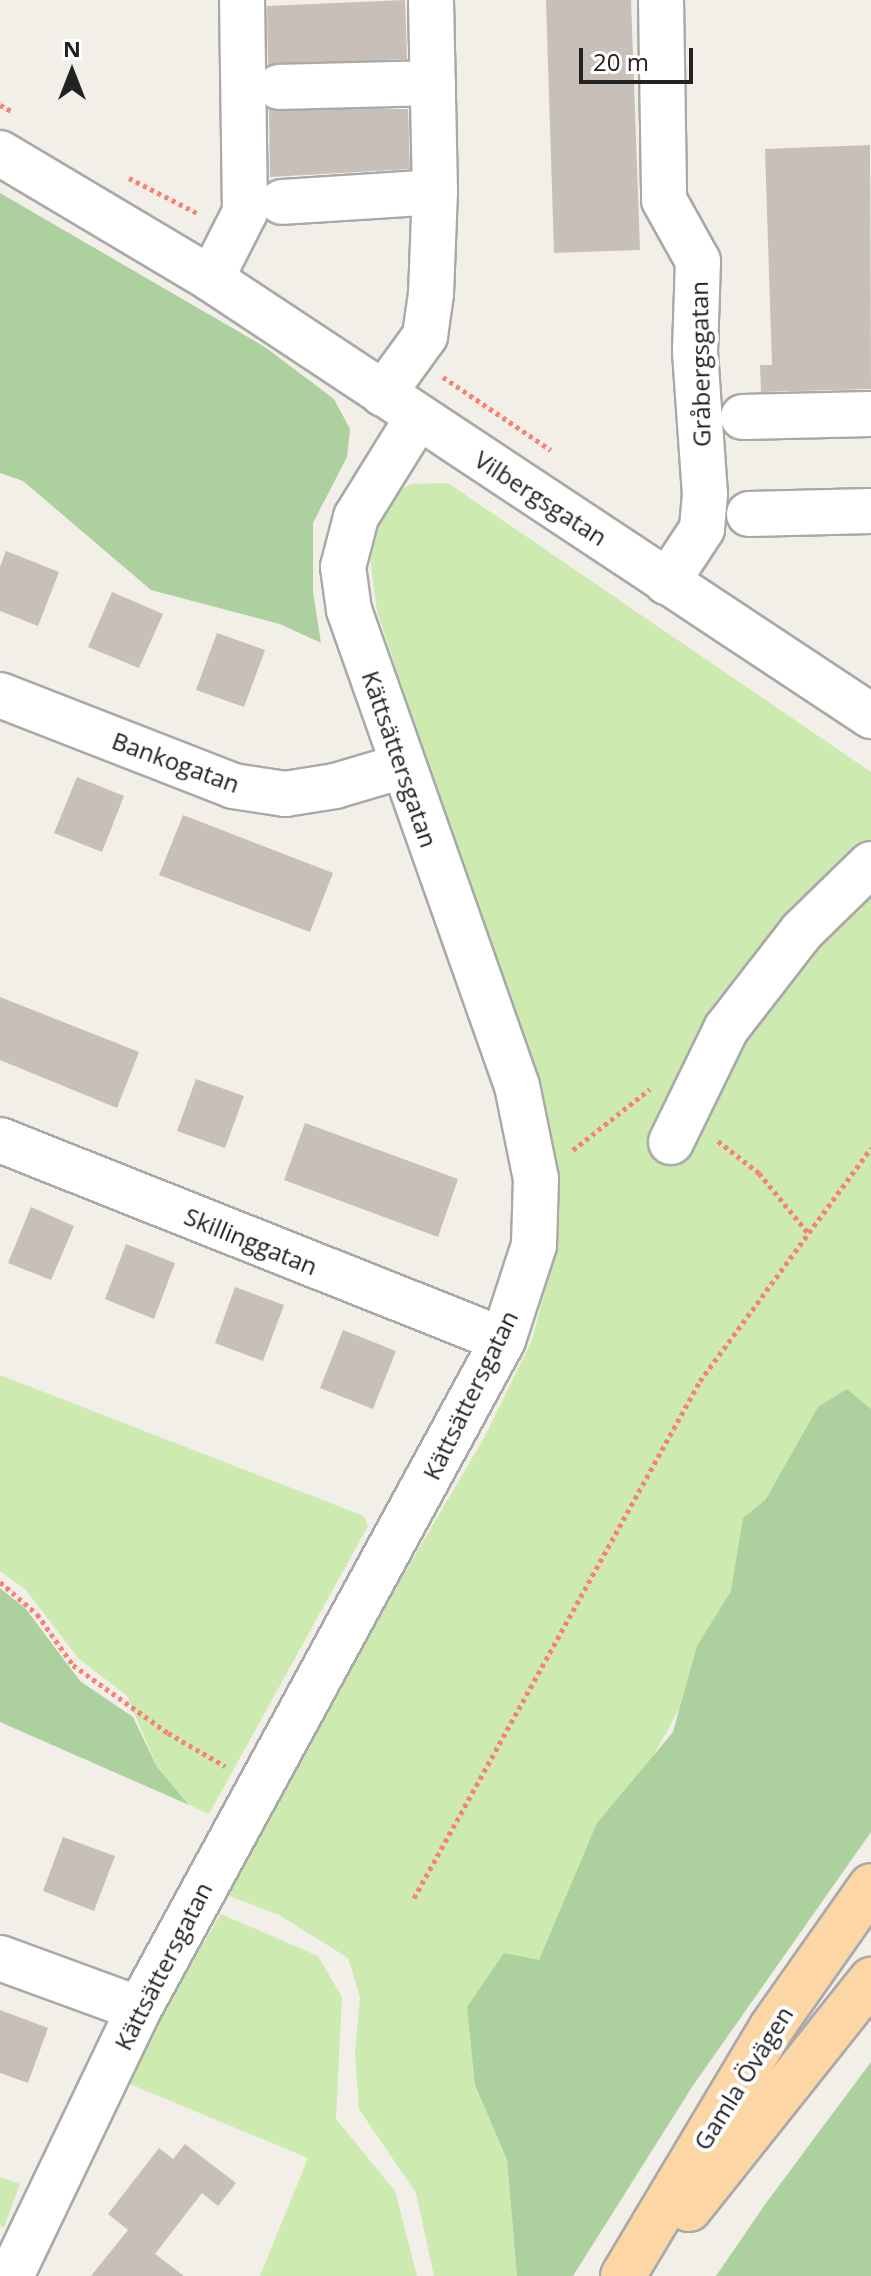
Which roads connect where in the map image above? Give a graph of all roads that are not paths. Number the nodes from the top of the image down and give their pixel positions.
1 (242, 0) edge
2 (431, 0) edge
3 (661, 0) edge
4 (433, 83) junction
5 (279, 87) dead end
6 (0, 153) edge
7 (435, 192) junction
8 (282, 202) dead end
9 (211, 279) junction
10 (400, 406) junction
11 (871, 414) edge
12 (743, 417) dead end
13 (871, 511) edge
14 (749, 514) dead end
15 (667, 582) junction
16 (0, 695) edge
17 (871, 716) edge
18 (403, 766) junction
19 (871, 864) edge
20 (0, 1140) edge
21 (671, 1142) dead end
22 (503, 1340) junction
23 (871, 1886) edge
24 (0, 1958) edge
25 (871, 1980) edge
26 (139, 2009) junction
27 (11, 2276) edge
28 (623, 2276) edge
29 (634, 2276) edge

1 - 9 street
2 - 4 street, Kättsättersgatan
3 - 15 street, Gråbergsgatan
4 - 5 street
4 - 7 street, Kättsättersgatan
6 - 9 street, Vilbergsgatan
7 - 8 street
7 - 10 street, Kättsättersgatan
9 - 10 street, Vilbergsgatan
10 - 15 street, Vilbergsgatan
10 - 18 street, Kättsättersgatan
11 - 12 street
13 - 14 street
15 - 17 street, Vilbergsgatan
16 - 18 street, Bankogatan
18 - 22 street, Kättsättersgatan
19 - 21 street
20 - 22 street, Skillinggatan
22 - 26 street, Kättsättersgatan
23 - 28 main road, Gamla Övägen
24 - 26 street
25 - 29 main road, Gamla Övägen
26 - 27 street, Kättsättersgatan

